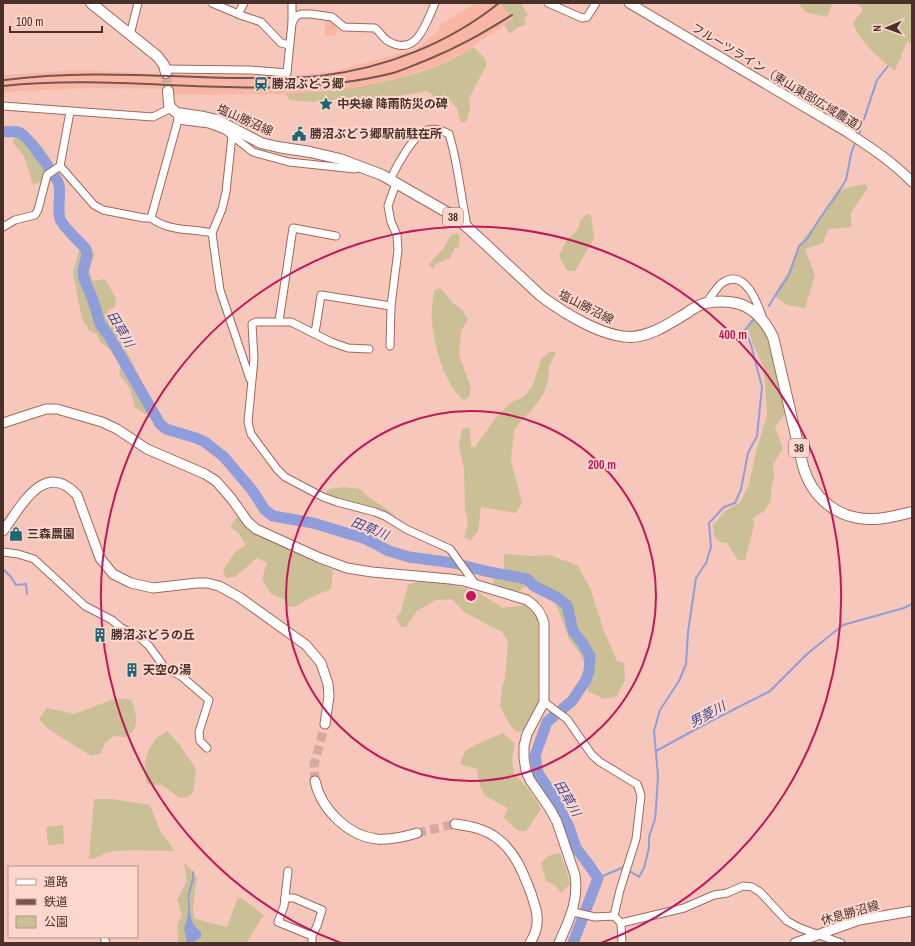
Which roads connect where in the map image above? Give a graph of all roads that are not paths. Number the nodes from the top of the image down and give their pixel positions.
1 (92, 3) edge
2 (138, 3) edge
3 (212, 3) edge
4 (244, 3) edge
5 (292, 3) edge
6 (435, 3) edge
7 (548, 3) edge
8 (596, 3) edge
9 (629, 3) edge
10 (238, 14) junction
11 (292, 23) junction
12 (130, 35) junction
13 (289, 45) junction
14 (166, 71) joint
15 (168, 91) tunnel mouth
16 (3, 106) edge
17 (70, 112) junction
18 (175, 113) junction
19 (232, 136) junction
20 (59, 166) junction
21 (361, 167) junction
22 (393, 181) junction
23 (912, 182) edge
24 (151, 218) junction
25 (466, 226) junction
26 (3, 227) edge
27 (212, 232) junction
28 (336, 236) dead end
29 (706, 303) junction
30 (391, 306) junction
31 (279, 321) junction
32 (765, 322) junction
33 (315, 333) junction
34 (390, 346) dead end
35 (369, 349) dead end
36 (251, 381) junction
37 (3, 423) edge
38 (912, 512) edge
39 (3, 531) edge
40 (3, 552) edge
41 (476, 585) junction
42 (544, 702) junction
43 (325, 724) tunnel mouth
44 (207, 748) dead end
45 (315, 781) tunnel mouth
46 (455, 824) tunnel mouth
47 (417, 833) tunnel mouth
48 (288, 871) dead end
49 (285, 898) junction
50 (912, 911) edge
51 (572, 912) junction
52 (614, 916) junction
53 (621, 923) junction
54 (818, 935) junction
55 (312, 940) edge
56 (530, 943) edge
57 (559, 943) edge
58 (622, 943) edge
59 (795, 943) edge
60 (841, 943) edge

1 - 12 main road
2 - 12 street
3 - 10 street
4 - 10 street
5 - 11 street
6 - 11 street
7 - 8 street
9 - 23 street, フルーツライン（東山東部広域農道）
10 - 13 street
11 - 13 street
12 - 14 main road
13 - 14 street
15 - 18 main road
16 - 17 street
17 - 18 street
17 - 20 street
18 - 19 street
18 - 21 main road, 塩山勝沼線 / 38
18 - 24 street
19 - 21 street
19 - 27 street
20 - 24 street
20 - 26 street
21 - 22 main road, 塩山勝沼線 / 38
22 - 25 main road, 塩山勝沼線 / 38
22 - 25 street
22 - 30 street
24 - 27 street
25 - 29 main road, 塩山勝沼線 / 38
27 - 36 street
28 - 31 street
29 - 32 main road, 塩山勝沼線 / 38
29 - 32 street
30 - 33 street
30 - 34 street
31 - 33 street
31 - 36 street
32 - 38 main road, 塩山勝沼線 / 38
33 - 35 street
36 - 41 street
37 - 41 street
39 - 43 street
40 - 44 street
41 - 42 street
42 - 51 street
42 - 52 street
45 - 47 street
46 - 56 street
48 - 49 street
49 - 55 street
49 - 55 street
50 - 54 street, 休息勝沼線
51 - 52 street
51 - 57 street
52 - 53 street
53 - 54 street
53 - 58 street
54 - 59 street, 休息勝沼線
54 - 60 street

